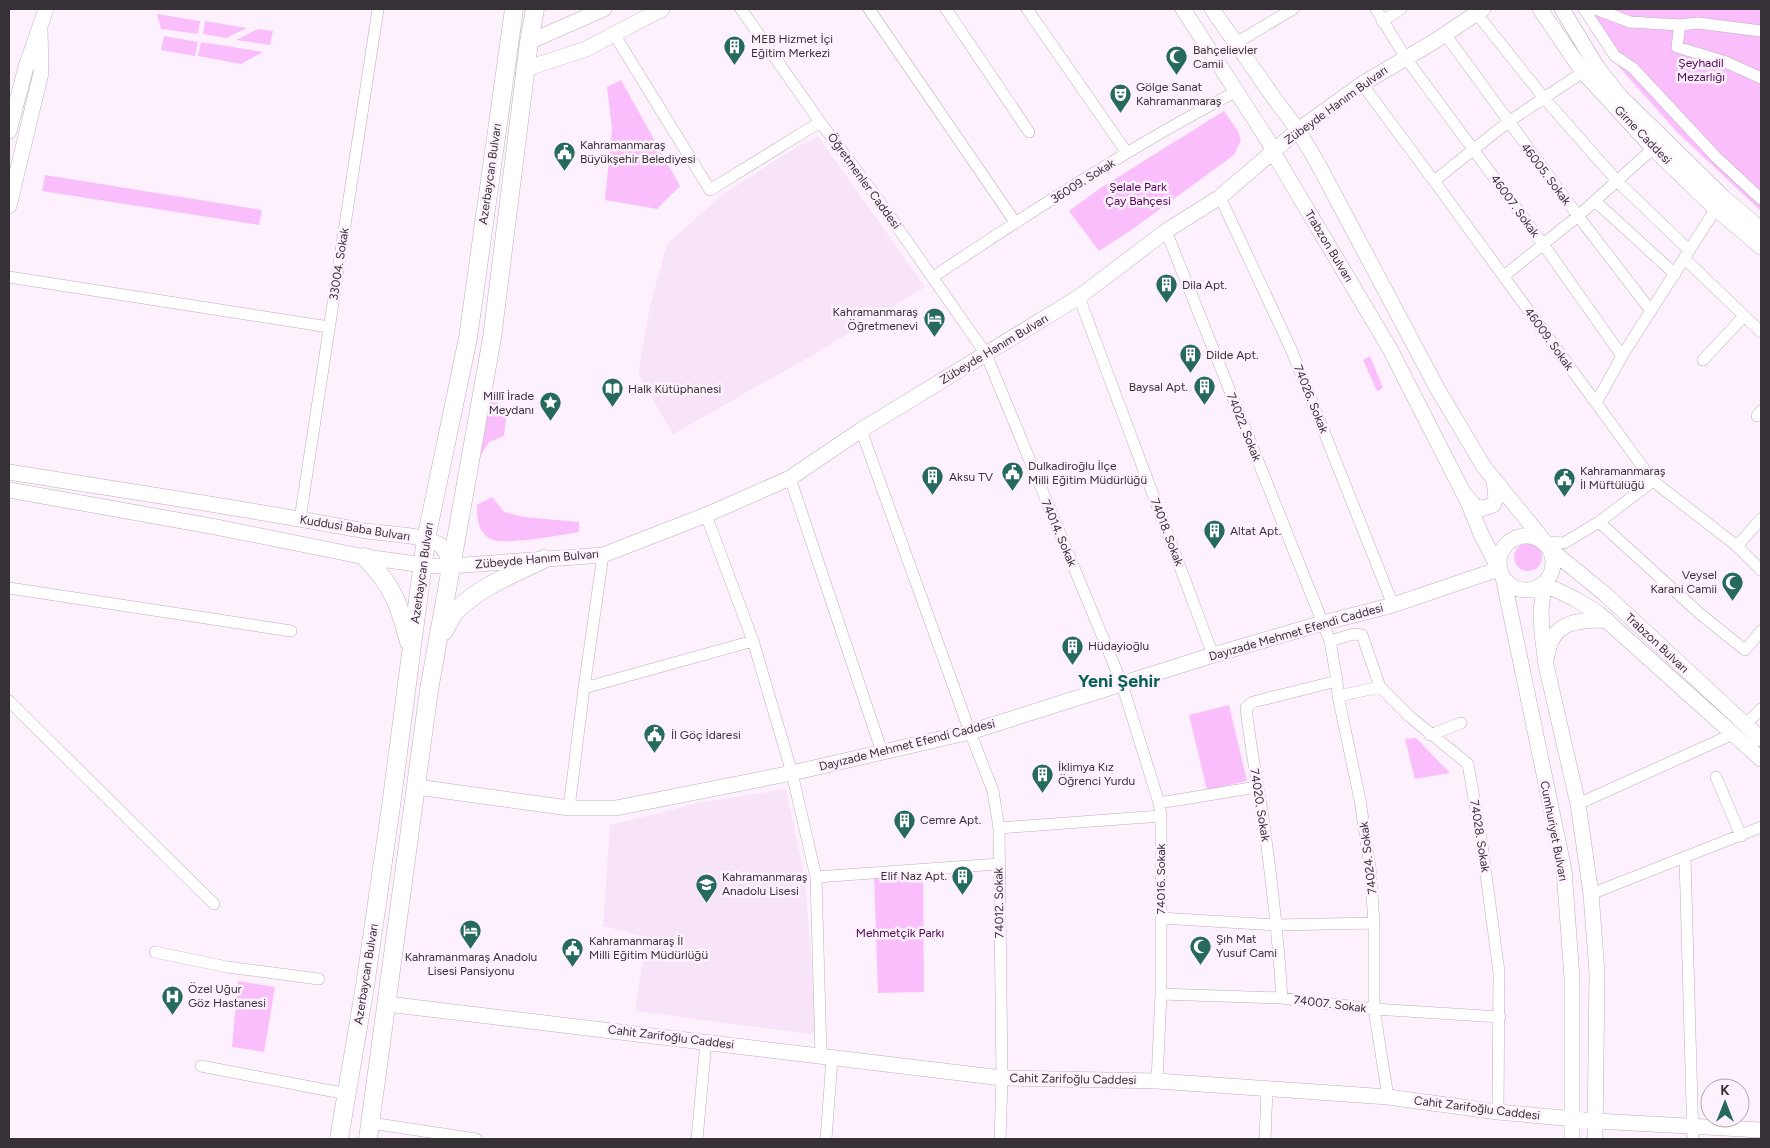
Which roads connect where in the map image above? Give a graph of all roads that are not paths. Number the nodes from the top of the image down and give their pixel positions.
1 (46, 9) edge
2 (378, 9) edge
3 (514, 9) edge
4 (535, 9) edge
5 (604, 9) edge
6 (662, 9) edge
7 (741, 9) edge
8 (869, 9) edge
9 (946, 9) edge
10 (1027, 9) edge
11 (1183, 9) edge
12 (1212, 9) edge
13 (1293, 9) edge
14 (1376, 9) edge
15 (1401, 9) edge
16 (1540, 9) edge
17 (1584, 9) edge
18 (1596, 9) edge
19 (1565, 10) edge
20 (1480, 11) edge
21 (1382, 21) junction
22 (1680, 25) junction
23 (40, 29) junction
24 (1761, 32) edge
25 (614, 34) junction
26 (1445, 34) junction
27 (529, 42) junction
28 (1236, 43) junction
29 (1405, 57) junction
30 (525, 69) junction
31 (1583, 72) junction
32 (1761, 78) edge
33 (1362, 84) junction
34 (1237, 91) junction
35 (1544, 98) junction
36 (820, 122) junction
37 (1508, 122) junction
38 (9, 130) edge
39 (1298, 130) junction
40 (1029, 132) dead end
41 (1658, 144) junction
42 (1474, 148) junction
43 (1273, 152) junction
44 (1127, 153) junction
45 (1434, 180) junction
46 (1618, 182) junction
47 (1220, 197) junction
48 (1761, 199) edge
49 (1595, 201) junction
50 (1720, 203) junction
51 (9, 206) edge
52 (1578, 216) junction
53 (1015, 222) junction
54 (1761, 229) edge
55 (1166, 231) junction
56 (1543, 244) junction
57 (1761, 248) edge
58 (1687, 254) junction
59 (1675, 274) junction
60 (1504, 276) junction
61 (9, 277) edge
62 (933, 277) junction
63 (1079, 297) junction
64 (1652, 311) junction
65 (1744, 316) junction
66 (329, 327) junction
67 (1761, 332) edge
68 (986, 354) junction
69 (1622, 356) junction
70 (1703, 360) dead end
71 (1596, 403) junction
72 (861, 430) junction
73 (9, 472) edge
74 (790, 478) junction
75 (1494, 480) junction
76 (1653, 481) junction
77 (10, 490) edge
78 (1462, 491) junction
79 (706, 515) junction
80 (300, 519) junction
81 (1761, 519) edge
82 (1598, 522) junction
83 (426, 539) junction
84 (1548, 546) junction
85 (1736, 546) junction
86 (603, 555) junction
87 (365, 557) junction
88 (544, 559) junction
89 (422, 564) junction
90 (451, 566) junction
91 (1761, 570) edge
92 (1501, 573) junction
93 (1544, 584) junction
94 (9, 588) edge
95 (1393, 605) junction
96 (1607, 620) junction
97 (1323, 623) junction
98 (291, 631) dead end
99 (1761, 631) edge
100 (438, 640) junction
101 (752, 641) junction
102 (1330, 641) junction
103 (411, 650) junction
104 (1213, 655) junction
105 (1546, 665) junction
106 (1337, 681) junction
107 (1122, 684) junction
108 (1380, 686) junction
109 (584, 688) junction
110 (1338, 696) junction
111 (9, 701) edge
112 (1761, 709) edge
113 (1461, 723) dead end
114 (1739, 729) junction
115 (970, 732) junction
116 (1430, 735) junction
117 (1761, 739) edge
118 (882, 752) junction
119 (1761, 759) edge
120 (792, 773) junction
121 (1716, 777) dead end
122 (417, 787) junction
123 (1257, 787) junction
124 (1159, 803) junction
125 (1578, 804) junction
126 (569, 808) junction
127 (1161, 816) junction
128 (998, 828) junction
129 (1761, 828) edge
130 (1741, 836) junction
131 (1685, 858) junction
132 (998, 864) junction
133 (816, 877) junction
134 (1591, 894) junction
135 (214, 904) dead end
136 (1161, 918) junction
137 (1374, 923) junction
138 (1277, 925) junction
139 (155, 952) dead end
140 (319, 979) dead end
141 (1161, 994) junction
142 (1282, 998) junction
143 (387, 1004) junction
144 (1374, 1009) junction
145 (1500, 1017) junction
146 (706, 1042) junction
147 (826, 1057) junction
148 (201, 1066) dead end
149 (1002, 1078) junction
150 (1157, 1081) junction
151 (1267, 1089) junction
152 (347, 1094) junction
153 (1388, 1097) junction
154 (1498, 1112) junction
155 (1573, 1118) junction
156 (1596, 1121) junction
157 (1761, 1130) edge
158 (370, 1131) edge
159 (1693, 1133) edge
160 (339, 1139) edge
161 (476, 1139) edge
162 (697, 1139) edge
163 (826, 1139) edge
164 (1000, 1139) edge
165 (1265, 1139) edge
166 (1572, 1139) edge
167 (1595, 1139) edge

1 - 23 main road
2 - 66 street, 33004. Sokak
3 - 83 main road, Azerbaycan Bulvarı
4 - 27 main road, Azerbaycan Bulvarı
5 - 27 main road
6 - 25 main road
7 - 36 street, Öğretmenler Caddesi
8 - 53 street
9 - 40 street
10 - 44 street
11 - 34 main road, Trabzon Bulvarı
12 - 28 main road, Trabzon Bulvarı
13 - 28 street
14 - 21 street, 46007. Sokak
15 - 21 street
16 - 31 main road, Girne Caddesi
17 - 48 street
18 - 22 street
19 - 41 main road, Girne Caddesi
20 - 26 main road, Zübeyde Hanım Bulvarı
20 - 35 street
21 - 29 street, 46007. Sokak
22 - 24 street
22 - 32 street
23 - 38 main road
23 - 51 main road
25 - 30 main road
25 - 36 street
26 - 29 main road, Zübeyde Hanım Bulvarı
26 - 37 street, 46005. Sokak
27 - 30 main road, Azerbaycan Bulvarı
28 - 39 main road, Trabzon Bulvarı
29 - 33 main road, Zübeyde Hanım Bulvarı
29 - 42 street, 46007. Sokak
30 - 90 main road, Azerbaycan Bulvarı
31 - 35 street
31 - 41 main road, Girne Caddesi
33 - 39 main road, Zübeyde Hanım Bulvarı
33 - 45 street, 46009. Sokak
34 - 43 main road, Trabzon Bulvarı
34 - 44 street, 36009. Sokak
35 - 37 street
35 - 46 street
36 - 62 street, Öğretmenler Caddesi
37 - 42 street
37 - 52 street, 46005. Sokak
39 - 43 main road, Zübeyde Hanım Bulvarı
39 - 75 main road, Trabzon Bulvarı
41 - 46 street
41 - 50 main road, Girne Caddesi
42 - 45 street
42 - 56 street, 46007. Sokak
43 - 47 main road, Zübeyde Hanım Bulvarı
43 - 78 main road, Trabzon Bulvarı
44 - 53 street, 36009. Sokak
45 - 60 street, 46009. Sokak
46 - 49 street
46 - 58 street
47 - 55 main road, Zübeyde Hanım Bulvarı
47 - 95 street, 74026. Sokak
49 - 52 street
49 - 59 street
50 - 54 main road, Girne Caddesi
50 - 57 main road, Girne Caddesi
50 - 58 street
52 - 56 street
52 - 64 street, 46005. Sokak
53 - 62 street, 36009. Sokak
55 - 63 main road, Zübeyde Hanım Bulvarı
55 - 97 street, 74022. Sokak
56 - 60 street
56 - 69 street, 46007. Sokak
58 - 59 street
58 - 65 street
59 - 64 street
60 - 71 street, 46009. Sokak
61 - 66 street
62 - 68 street, Öğretmenler Caddesi
63 - 68 main road, Zübeyde Hanım Bulvarı
63 - 104 street, 74018. Sokak
64 - 69 street
65 - 67 street
65 - 70 street
66 - 80 street, 33004. Sokak
68 - 72 main road, Zübeyde Hanım Bulvarı
68 - 107 street, 74014. Sokak
69 - 71 street
71 - 76 street, 46009. Sokak
72 - 74 main road, Zübeyde Hanım Bulvarı
72 - 115 street, 74012. Sokak
73 - 80 main road, Kuddusi Baba Bulvarı
74 - 79 main road, Zübeyde Hanım Bulvarı
74 - 118 street
75 - 78 main road, Trabzon Bulvarı
75 - 84 main road, Trabzon Bulvarı
76 - 82 street
76 - 85 street, 46009. Sokak
77 - 87 main road, Kuddusi Baba Bulvarı
78 - 92 main road, Trabzon Bulvarı
79 - 86 main road, Zübeyde Hanım Bulvarı
79 - 101 street
80 - 83 main road, Kuddusi Baba Bulvarı
81 - 85 street
82 - 84 street
82 - 99 street
83 - 89 main road, Azerbaycan Bulvarı
83 - 90 main road, Kuddusi Baba Bulvarı
84 - 92 main road
84 - 93 main road
84 - 114 main road, Trabzon Bulvarı
85 - 91 street, 46009. Sokak
86 - 88 main road, Zübeyde Hanım Bulvarı
86 - 109 street
87 - 89 main road, Kuddusi Baba Bulvarı
87 - 103 main road
88 - 90 main road, Zübeyde Hanım Bulvarı
88 - 100 main road
89 - 90 main road, Kuddusi Baba Bulvarı
89 - 103 main road, Azerbaycan Bulvarı
90 - 100 main road, Azerbaycan Bulvarı
92 - 93 main road
92 - 95 main road, Dayızade Mehmet Efendi Caddesi
92 - 155 main road, Cumhuriyet Bulvarı
93 - 96 main road, Trabzon Bulvarı
93 - 105 main road, Cumhuriyet Bulvarı
94 - 98 street
95 - 97 main road, Dayızade Mehmet Efendi Caddesi
96 - 105 main road
96 - 114 main road, Trabzon Bulvarı
97 - 102 street, 74024. Sokak
97 - 104 main road, Dayızade Mehmet Efendi Caddesi
100 - 122 main road, Azerbaycan Bulvarı
101 - 109 street
101 - 120 street
102 - 106 street, 74024. Sokak
102 - 108 street, 74028. Sokak
103 - 152 main road, Azerbaycan Bulvarı
104 - 107 main road, Dayızade Mehmet Efendi Caddesi
105 - 125 main road, Cumhuriyet Bulvarı
106 - 110 street, 74024. Sokak
106 - 123 street, 74020. Sokak
107 - 115 main road, Dayızade Mehmet Efendi Caddesi
107 - 124 street, 74016. Sokak
108 - 110 street
108 - 116 street, 74028. Sokak
109 - 126 street
110 - 137 street, 74024. Sokak
111 - 135 street
112 - 114 street
113 - 116 street
114 - 117 main road, Trabzon Bulvarı
114 - 119 main road, Trabzon Bulvarı
114 - 125 street
115 - 118 main road, Dayızade Mehmet Efendi Caddesi
115 - 128 street, 74012. Sokak
116 - 145 street, 74028. Sokak
118 - 120 main road, Dayızade Mehmet Efendi Caddesi
120 - 126 main road, Dayızade Mehmet Efendi Caddesi
120 - 133 street
121 - 130 street
122 - 126 main road, Dayızade Mehmet Efendi Caddesi
122 - 143 main road, Azerbaycan Bulvarı
123 - 124 street
123 - 138 street, 74020. Sokak
124 - 127 street, 74016. Sokak
125 - 134 main road, Cumhuriyet Bulvarı
127 - 128 street
127 - 136 street, 74016. Sokak
128 - 132 street, 74012. Sokak
129 - 130 street
130 - 131 street
131 - 134 street
131 - 159 street
132 - 133 street
132 - 149 street, 74012. Sokak
133 - 147 street
134 - 156 main road, Cumhuriyet Bulvarı
136 - 138 street
136 - 141 street, 74016. Sokak
137 - 138 street
137 - 144 street, 74024. Sokak
138 - 142 street, 74020. Sokak
139 - 140 street
141 - 142 street, 74007. Sokak
141 - 150 street, 74016. Sokak
142 - 144 street, 74007. Sokak
143 - 146 main road, Cahit Zarifoğlu Caddesi
143 - 158 main road, Azerbaycan Bulvarı
144 - 145 street, 74007. Sokak
144 - 153 street, 74024. Sokak
145 - 154 street, 74028. Sokak
146 - 147 main road, Cahit Zarifoğlu Caddesi
146 - 162 street
147 - 149 main road, Cahit Zarifoğlu Caddesi
147 - 163 street
148 - 152 street
149 - 150 main road, Cahit Zarifoğlu Caddesi
149 - 164 street, 74012. Sokak
150 - 151 main road, Cahit Zarifoğlu Caddesi
151 - 153 main road, Cahit Zarifoğlu Caddesi
151 - 165 street
152 - 160 main road, Azerbaycan Bulvarı
153 - 154 main road, Cahit Zarifoğlu Caddesi
154 - 155 main road, Cahit Zarifoğlu Caddesi
155 - 156 main road, Cahit Zarifoğlu Caddesi
155 - 166 main road, Cumhuriyet Bulvarı
156 - 159 main road, Cahit Zarifoğlu Caddesi
156 - 167 main road, Cumhuriyet Bulvarı
157 - 159 main road, Cahit Zarifoğlu Caddesi
158 - 161 street

